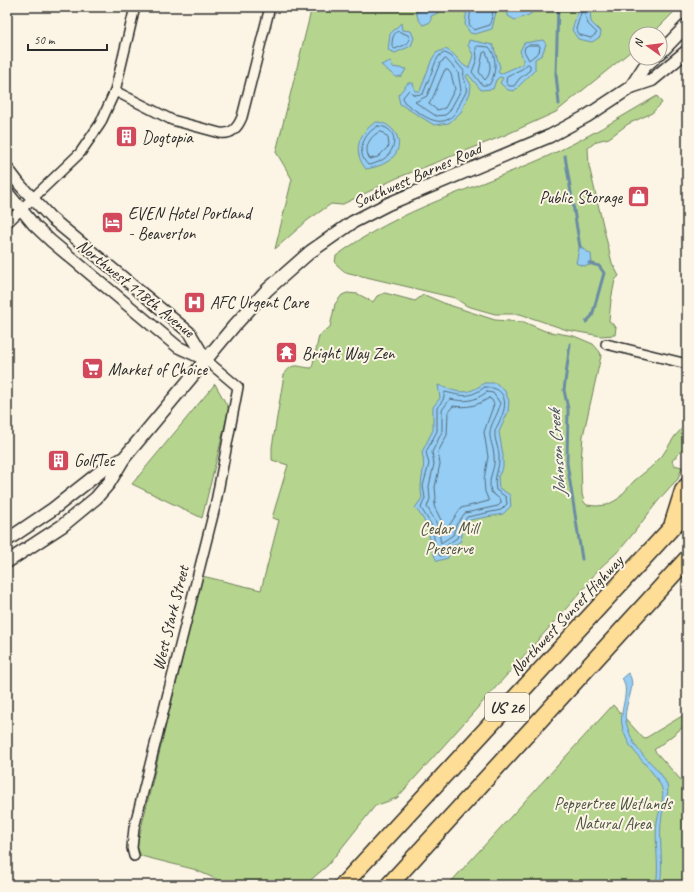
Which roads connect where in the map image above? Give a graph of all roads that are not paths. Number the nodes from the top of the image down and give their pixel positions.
1 (135, 7) edge
2 (270, 7) edge
3 (687, 25) edge
4 (668, 45) edge
5 (687, 51) edge
6 (645, 66) edge
7 (630, 87) junction
8 (115, 91) junction
9 (7, 168) edge
10 (7, 192) edge
11 (32, 199) junction
12 (21, 210) junction
13 (7, 224) edge
14 (606, 344) dead end
15 (206, 360) junction
16 (687, 364) edge
17 (124, 458) junction
18 (687, 486) edge
19 (687, 511) edge
20 (671, 529) junction
21 (7, 540) edge
22 (687, 559) edge
23 (7, 562) edge
24 (134, 856) dead end
25 (343, 885) edge
26 (389, 885) edge

1 - 8 street
2 - 8 street
3 - 4 main road
5 - 7 main road, Southwest Barnes Road
6 - 7 main road, Southwest Barnes Road
7 - 15 main road, Southwest Barnes Road
8 - 11 street
9 - 11 street, Northwest 118th Avenue
10 - 12 street, Northwest 118th Avenue
11 - 12 street
11 - 15 street, Northwest 118th Avenue
12 - 13 street
12 - 15 street, Northwest 118th Avenue
14 - 16 street
15 - 17 main road, Southwest Barnes Road
15 - 24 street, West Stark Street
17 - 21 main road
17 - 23 main road
18 - 20 highway
19 - 20 highway, Northwest Sunset Highway / US 26
20 - 25 highway, Northwest Sunset Highway / US 26
22 - 26 highway, US 26

